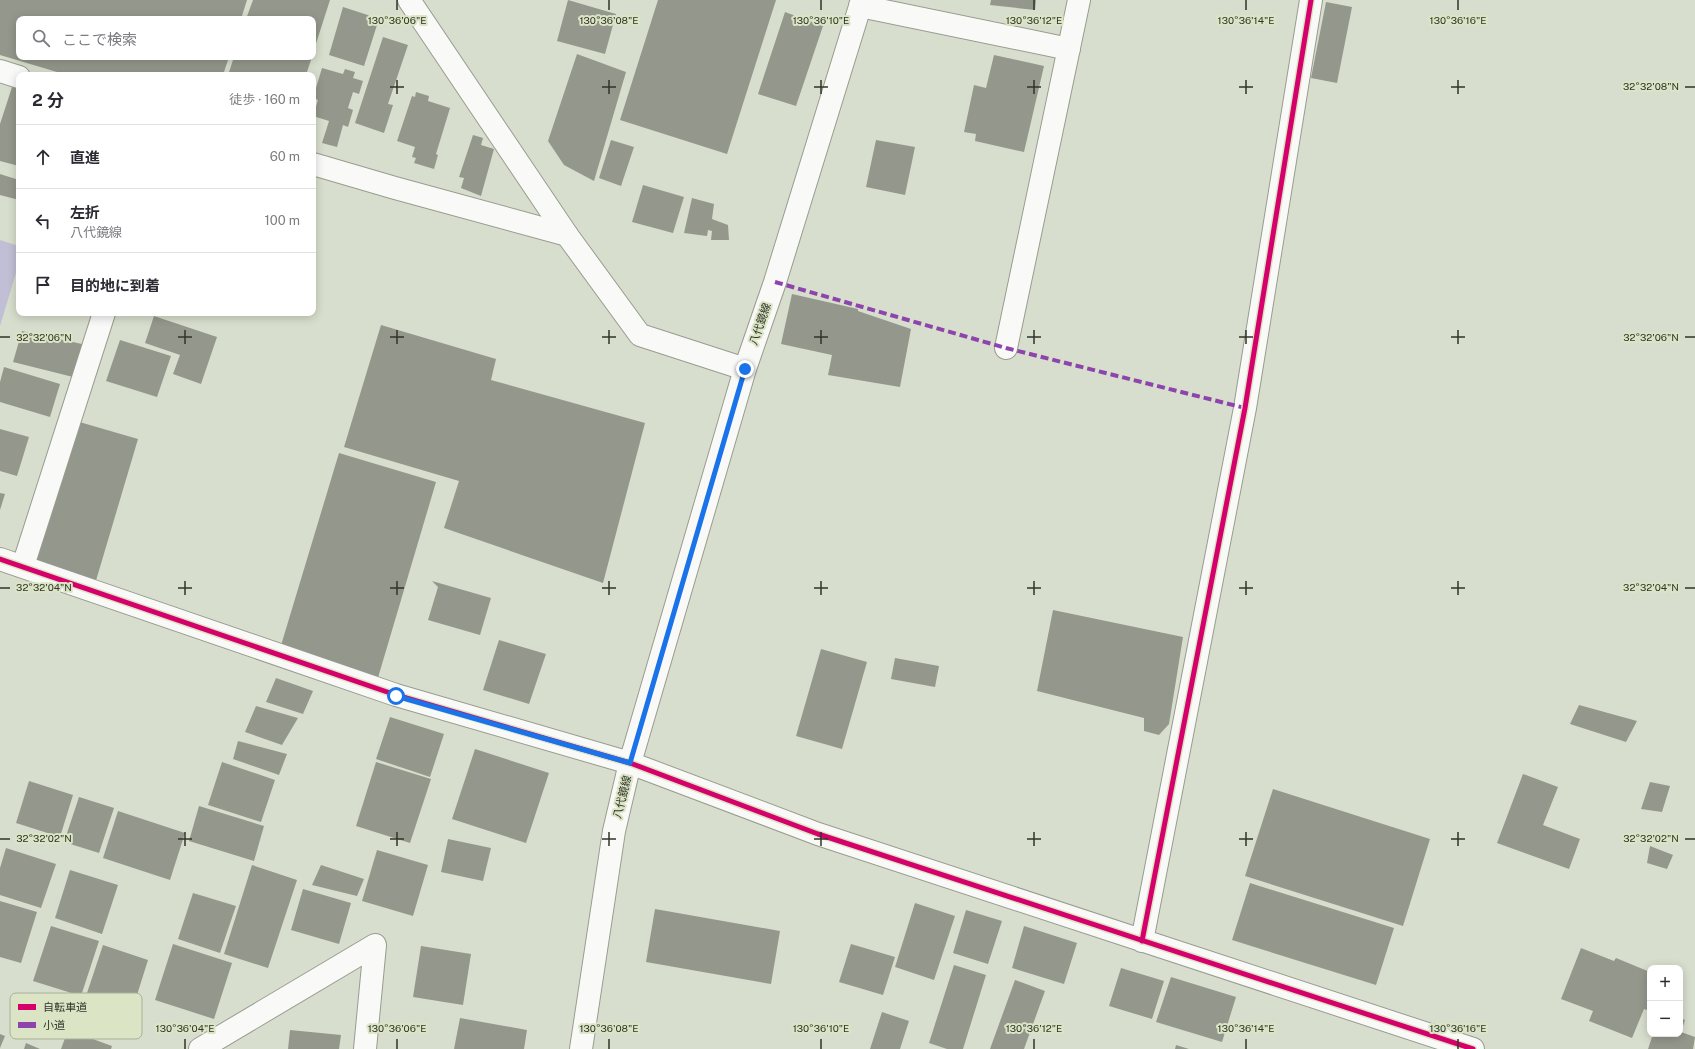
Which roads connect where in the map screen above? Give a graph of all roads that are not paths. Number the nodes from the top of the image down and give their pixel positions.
1 (410, 0) edge
2 (1079, 0) edge
3 (1311, 0) edge
4 (861, 3) edge
5 (1069, 49) junction
6 (316, 165) edge
7 (567, 235) junction
8 (103, 316) edge
9 (1006, 348) dead end
10 (745, 369) junction
11 (0, 559) edge
12 (23, 566) junction
13 (630, 763) junction
14 (1142, 941) junction
15 (200, 1049) edge
16 (365, 1049) edge
17 (581, 1049) edge
18 (1473, 1049) edge

1 - 7 street
2 - 5 street
3 - 14 street
4 - 5 street
4 - 10 street, 八代鏡線
5 - 9 street
6 - 7 street
7 - 10 street
8 - 12 street
10 - 13 street, 八代鏡線
11 - 12 street
12 - 13 street
13 - 14 street
13 - 17 street, 八代鏡線
14 - 18 street
15 - 16 street

